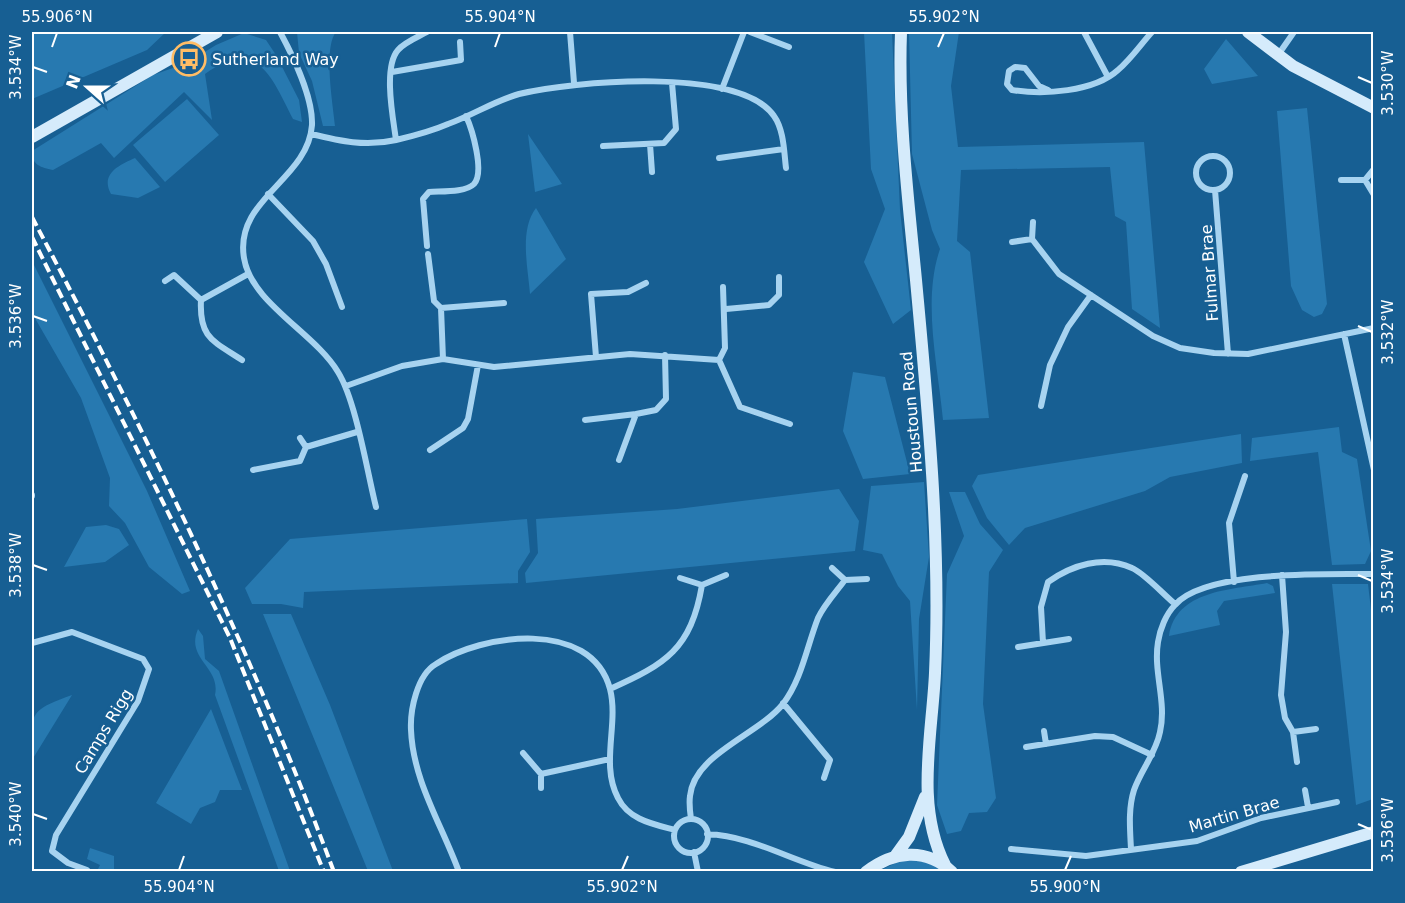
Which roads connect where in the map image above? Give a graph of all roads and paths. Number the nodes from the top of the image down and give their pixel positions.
1 (217, 32) edge
2 (280, 32) edge
3 (285, 32) edge
4 (427, 32) edge
5 (570, 32) edge
6 (744, 32) edge
7 (750, 32) edge
8 (901, 32) edge
9 (1084, 32) edge
10 (1152, 32) edge
11 (1248, 32) edge
12 (1294, 32) edge
13 (460, 42) dead end
14 (287, 46) junction
15 (789, 47) dead end
16 (1278, 55) junction
17 (392, 72) junction
18 (1108, 77) junction
19 (574, 83) junction
20 (672, 83) junction
21 (722, 89) junction
22 (1048, 90) junction
23 (1374, 108) edge
24 (466, 116) junction
25 (310, 134) junction
26 (32, 136) edge
27 (396, 140) junction
28 (650, 144) junction
29 (603, 146) dead end
30 (784, 149) junction
31 (719, 158) dead end
32 (786, 168) dead end
33 (1374, 168) edge
34 (652, 172) dead end
35 (1341, 180) dead end
36 (1365, 180) junction
37 (1215, 190) junction
38 (268, 194) junction
39 (1374, 195) edge
40 (1033, 222) dead end
41 (1032, 239) junction
42 (1012, 242) dead end
43 (427, 246) dead end
44 (428, 254) dead end
45 (248, 274) junction
46 (779, 277) dead end
47 (165, 281) dead end
48 (646, 283) dead end
49 (723, 287) dead end
50 (1091, 295) junction
51 (201, 300) junction
52 (504, 303) dead end
53 (342, 307) dead end
54 (441, 308) junction
55 (726, 309) junction
56 (1374, 328) edge
57 (1344, 334) junction
58 (1228, 354) junction
59 (665, 355) junction
60 (596, 357) junction
61 (443, 359) junction
62 (242, 360) dead end
63 (719, 360) junction
64 (478, 365) junction
65 (346, 386) junction
66 (1041, 406) dead end
67 (636, 414) junction
68 (585, 420) dead end
69 (790, 424) dead end
70 (357, 432) junction
71 (300, 438) dead end
72 (306, 447) junction
73 (430, 450) dead end
74 (619, 460) dead end
75 (253, 470) dead end
76 (1374, 470) edge
77 (1245, 476) dead end
78 (375, 507) dead end
79 (832, 568) dead end
80 (1374, 574) edge
81 (726, 575) dead end
82 (1282, 575) junction
83 (680, 578) dead end
84 (867, 579) dead end
85 (845, 580) junction
86 (1234, 582) junction
87 (702, 585) junction
88 (1175, 604) junction
89 (1069, 639) dead end
90 (32, 643) edge
91 (1043, 643) junction
92 (1018, 647) dead end
93 (610, 689) junction
94 (783, 703) junction
95 (1316, 729) dead end
96 (1044, 731) dead end
97 (1293, 732) junction
98 (1046, 744) junction
99 (1026, 747) dead end
100 (523, 753) dead end
101 (1152, 755) junction
102 (610, 759) junction
103 (1297, 762) dead end
104 (541, 774) junction
105 (825, 778) dead end
106 (541, 788) dead end
107 (927, 790) junction
108 (1305, 790) dead end
109 (1337, 802) dead end
110 (1308, 807) junction
111 (691, 819) junction
112 (675, 830) junction
113 (1374, 832) edge
114 (707, 834) junction
115 (1011, 849) dead end
116 (1131, 849) junction
117 (694, 852) junction
118 (896, 855) junction
119 (810, 865) junction
120 (949, 868) edge
121 (87, 870) dead end
122 (459, 872) edge
123 (698, 872) edge
124 (816, 872) edge
125 (835, 872) edge
126 (866, 872) edge
127 (1241, 872) edge

1 - 26 street
2 - 14 street
3 - 14 street
4 - 17 street
5 - 19 street
6 - 21 street
7 - 15 street
8 - 107 street, Houstoun Road
9 - 18 street
10 - 18 street
11 - 16 street
12 - 16 street
13 - 17 street
14 - 25 street
16 - 23 street
17 - 27 street
18 - 22 street
19 - 20 street
19 - 24 street
20 - 21 street
20 - 28 street
21 - 30 street
22 - 22 street
24 - 27 street
24 - 43 street
25 - 27 street
25 - 38 street
28 - 29 street
28 - 34 street
30 - 31 street
30 - 32 street
33 - 36 street
35 - 36 street
36 - 39 street
37 - 37 street
37 - 58 street, Fulmar Brae
38 - 45 street
38 - 53 street
40 - 41 street
41 - 42 street
41 - 50 street
44 - 54 street
45 - 51 street
45 - 65 street
46 - 55 street
47 - 51 street
48 - 60 street
49 - 55 street
50 - 58 street
50 - 66 street
51 - 62 street
52 - 54 street
54 - 61 street
55 - 63 street
56 - 57 street
57 - 58 street
57 - 76 street
59 - 60 street
59 - 63 street
59 - 67 street
60 - 64 street
61 - 64 street
61 - 65 street
63 - 69 street
64 - 73 street
65 - 70 street
67 - 68 street
67 - 74 street
70 - 72 street
70 - 78 street
71 - 72 street
72 - 75 street
77 - 86 street
79 - 85 street
80 - 82 street
81 - 87 street
82 - 86 street
82 - 97 street
83 - 87 street
84 - 85 street
85 - 94 street
86 - 88 street
87 - 93 street
88 - 91 street
88 - 101 street
89 - 91 street
90 - 121 street, Camps Rigg
91 - 92 street
93 - 102 street
93 - 122 street
94 - 105 street
94 - 111 street
95 - 97 street
96 - 98 street
97 - 103 street
98 - 99 street
98 - 101 street
100 - 104 street
101 - 116 street
102 - 104 street
102 - 112 street
104 - 106 street
107 - 118 street, Houstoun Road
107 - 120 street, Houstoun Road
108 - 110 street
109 - 110 street, Martin Brae
110 - 116 street, Martin Brae
111 - 112 street
111 - 114 street
112 - 117 street
113 - 127 street
114 - 117 street
114 - 119 street
115 - 116 street, Martin Brae
117 - 123 street
118 - 120 street
118 - 126 street
119 - 124 street
119 - 125 street

